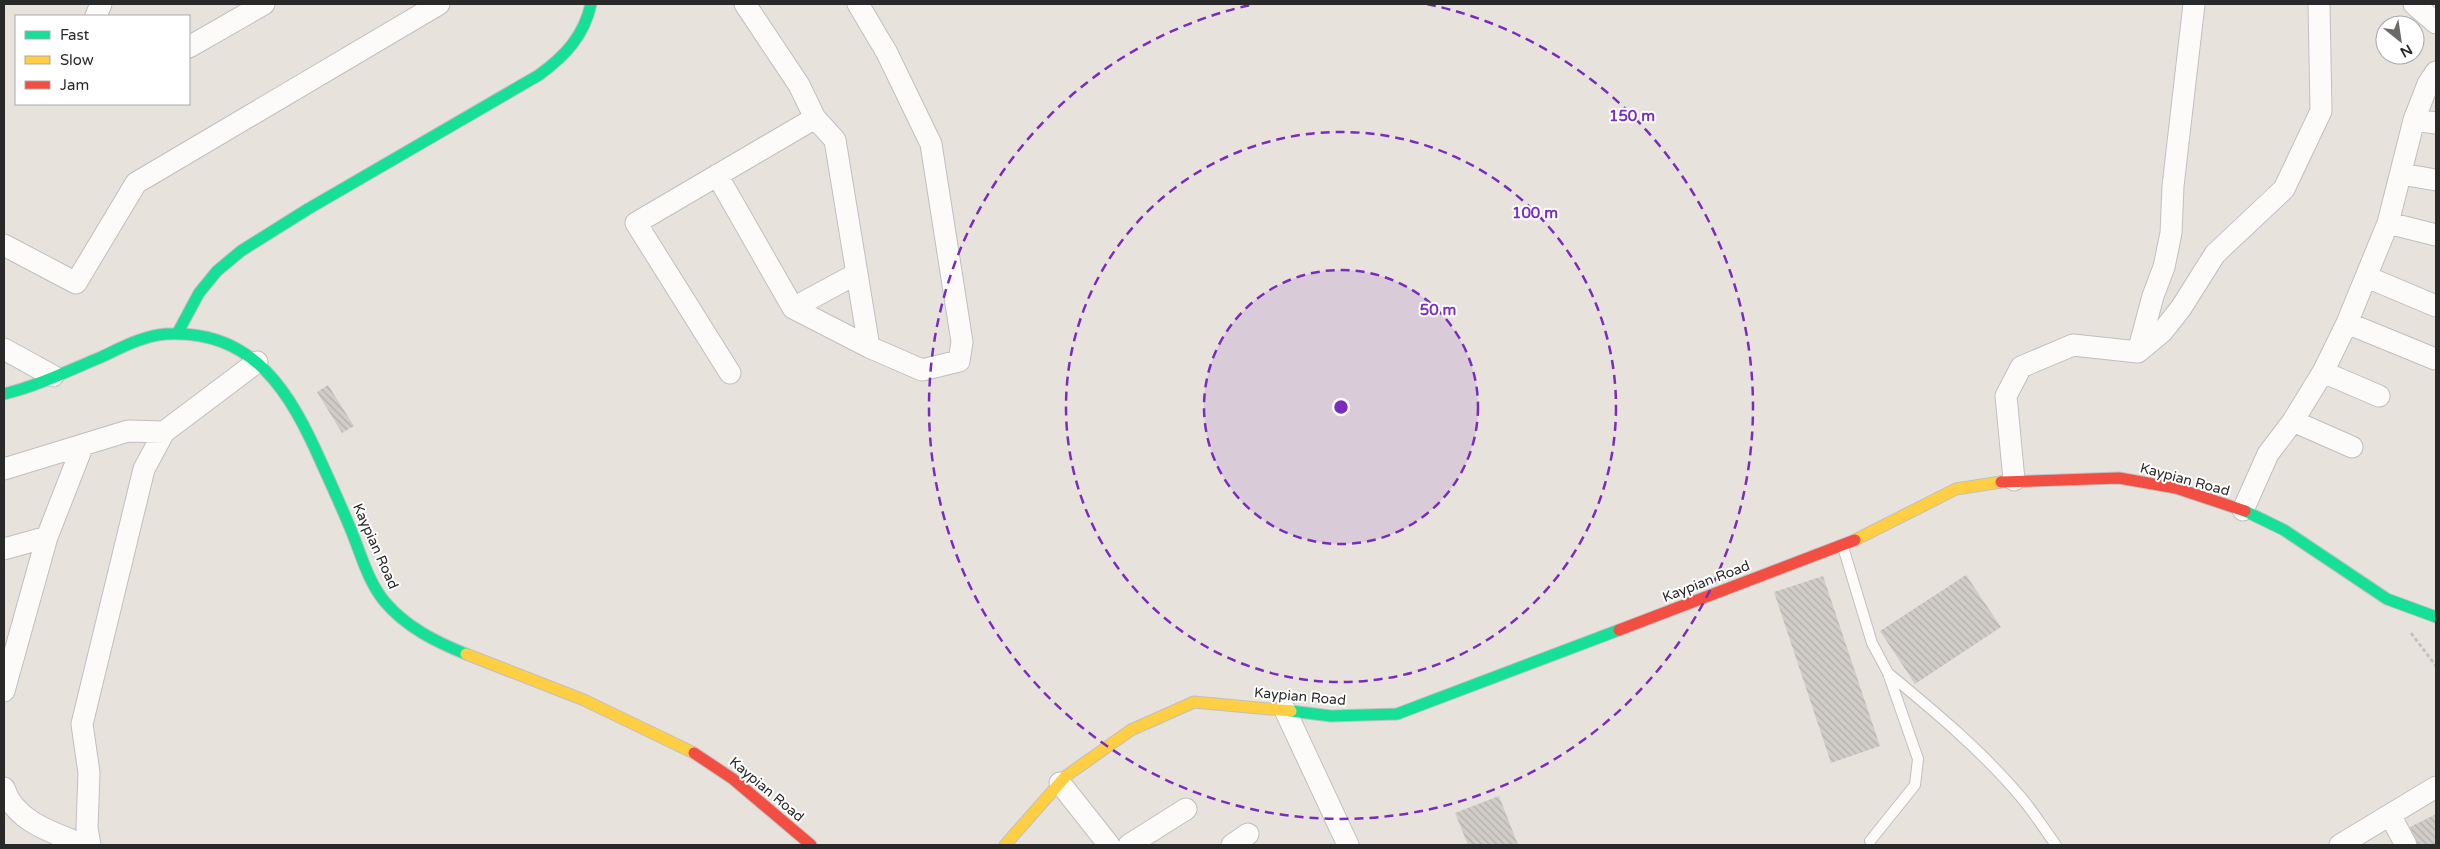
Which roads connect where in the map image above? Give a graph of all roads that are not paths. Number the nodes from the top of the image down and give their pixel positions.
1 (264, 4) edge
2 (438, 4) edge
3 (591, 4) edge
4 (745, 4) edge
5 (858, 4) edge
6 (2194, 4) edge
7 (2319, 4) edge
8 (2414, 4) edge
9 (2436, 22) edge
10 (190, 46) edge
11 (2436, 72) edge
12 (815, 118) junction
13 (2414, 120) junction
14 (2436, 123) edge
15 (2401, 174) junction
16 (717, 175) junction
17 (2436, 180) edge
18 (2388, 222) junction
19 (2436, 235) edge
20 (4, 245) edge
21 (856, 274) junction
22 (2367, 277) junction
23 (2436, 306) edge
24 (793, 308) junction
25 (2347, 323) junction
26 (177, 334) junction
27 (869, 347) junction
28 (4, 349) edge
29 (2138, 352) junction
30 (2435, 358) edge
31 (257, 362) junction
32 (2323, 372) junction
33 (730, 373) dead end
34 (53, 376) junction
35 (4, 394) edge
36 (2379, 396) dead end
37 (2293, 421) junction
38 (164, 432) junction
39 (83, 445) junction
40 (2352, 447) dead end
41 (4, 469) edge
42 (2014, 480) junction
43 (2243, 510) junction
44 (47, 537) junction
45 (1843, 546) junction
46 (4, 549) edge
47 (2436, 617) edge
48 (14, 620) edge
49 (1888, 673) junction
50 (4, 691) edge
51 (1285, 710) junction
52 (1060, 783) junction
53 (2436, 787) edge
54 (4, 788) edge
55 (1186, 809) dead end
56 (2390, 815) junction
57 (1870, 841) dead end
58 (84, 845) edge
59 (90, 845) edge
60 (811, 845) edge
61 (1004, 845) edge
62 (1109, 845) edge
63 (1129, 845) edge
64 (1348, 845) edge
65 (2056, 845) edge
66 (2340, 845) edge
67 (2406, 845) edge

1 - 10 street
2 - 20 street
3 - 26 main road
4 - 12 street
5 - 27 street
6 - 29 street
7 - 29 street
8 - 9 street
11 - 13 street
12 - 16 street
12 - 21 street
13 - 14 street
13 - 15 street
15 - 17 street
15 - 18 street
16 - 24 street
16 - 33 street
18 - 19 street
18 - 22 street
21 - 24 street
21 - 27 street
22 - 23 street
22 - 25 street
24 - 27 street
25 - 30 street
25 - 32 street
26 - 31 main road, Kaypian Road
26 - 34 main road, Kaypian Road
28 - 34 street
29 - 42 street
31 - 38 street
31 - 60 main road, Kaypian Road
32 - 36 street
32 - 37 street
34 - 35 main road, Kaypian Road
37 - 40 street
37 - 43 street
38 - 39 street
38 - 59 street
39 - 41 street
39 - 44 street
42 - 43 main road, Kaypian Road
42 - 45 main road, Kaypian Road
43 - 47 main road, Kaypian Road
44 - 46 street
44 - 48 street
45 - 49 lane
45 - 51 main road, Kaypian Road
48 - 50 street
49 - 57 lane
49 - 65 lane
51 - 52 main road, Kaypian Road
51 - 64 street
52 - 61 main road, Kaypian Road
52 - 62 street
53 - 56 street
54 - 58 street
55 - 63 street
56 - 66 street
56 - 67 street

